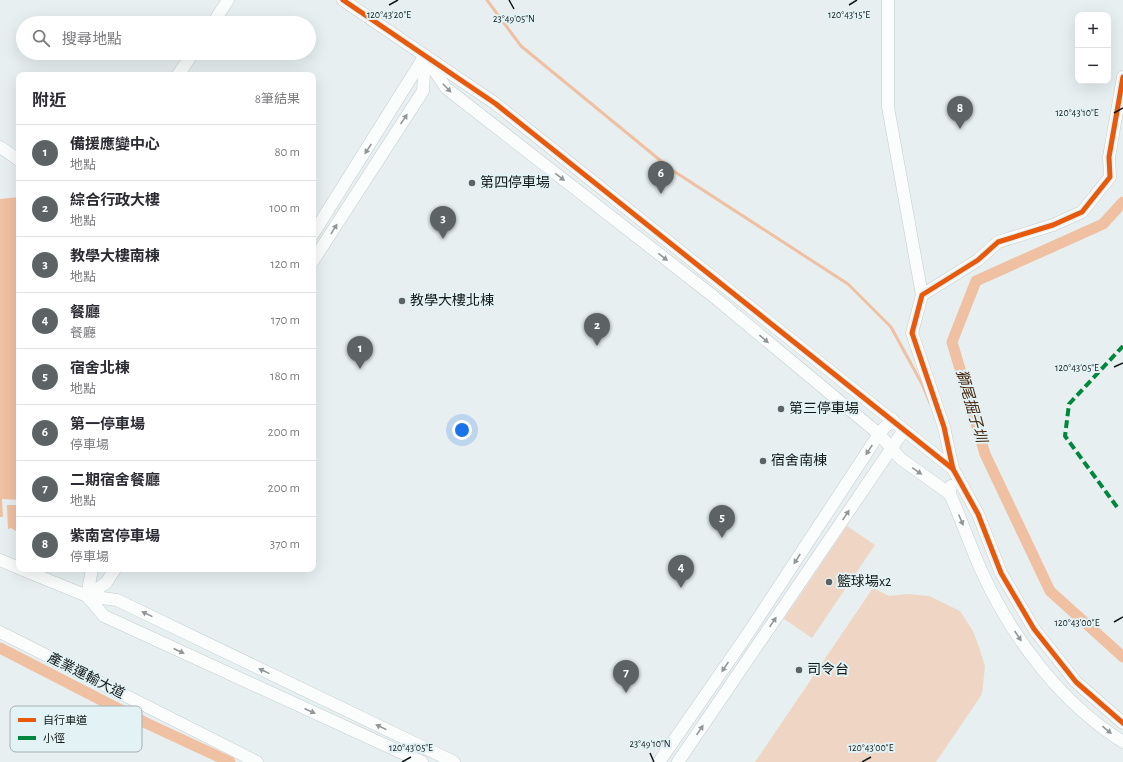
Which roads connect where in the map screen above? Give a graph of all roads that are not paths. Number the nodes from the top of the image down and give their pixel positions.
1 (228, 0) edge
2 (343, 0) edge
3 (888, 0) edge
4 (218, 16) edge
5 (425, 56) junction
6 (188, 60) edge
7 (180, 72) edge
8 (1123, 77) edge
9 (0, 147) edge
10 (16, 158) edge
11 (316, 229) edge
12 (316, 257) edge
13 (922, 295) junction
14 (892, 419) junction
15 (904, 430) junction
16 (879, 434) junction
17 (892, 447) junction
18 (954, 469) junction
19 (950, 494) junction
20 (0, 560) edge
21 (16, 567) edge
22 (27, 572) edge
23 (91, 572) edge
24 (113, 572) edge
25 (87, 596) junction
26 (167, 624) junction
27 (0, 632) edge
28 (160, 643) junction
29 (294, 685) junction
30 (289, 702) junction
31 (1123, 723) edge
32 (396, 734) junction
33 (1123, 742) edge
34 (391, 748) junction
35 (257, 762) edge
36 (422, 762) edge
37 (454, 762) edge
38 (659, 762) edge
39 (678, 762) edge

1 - 4 street
2 - 5 street
3 - 13 street
5 -> 11 street
12 -> 5 street
5 - 14 street
5 -> 16 street
6 - 7 street
8 - 13 street
9 - 10 street
13 - 18 street
14 - 15 street
14 - 16 street
15 - 17 street
15 - 18 street
16 - 17 street
16 -> 38 street
17 -> 19 street
39 -> 17 street
18 - 19 street
18 - 31 street
19 -> 33 street
20 - 21 street
22 - 25 street
23 - 25 street
24 - 25 street
26 -> 25 street
25 - 28 street
26 - 28 street
29 -> 26 street
27 - 35 street, 產業運輸大道
28 -> 30 street
29 - 30 street
32 -> 29 street
30 -> 34 street
32 - 34 street
32 - 37 street
34 - 36 street

